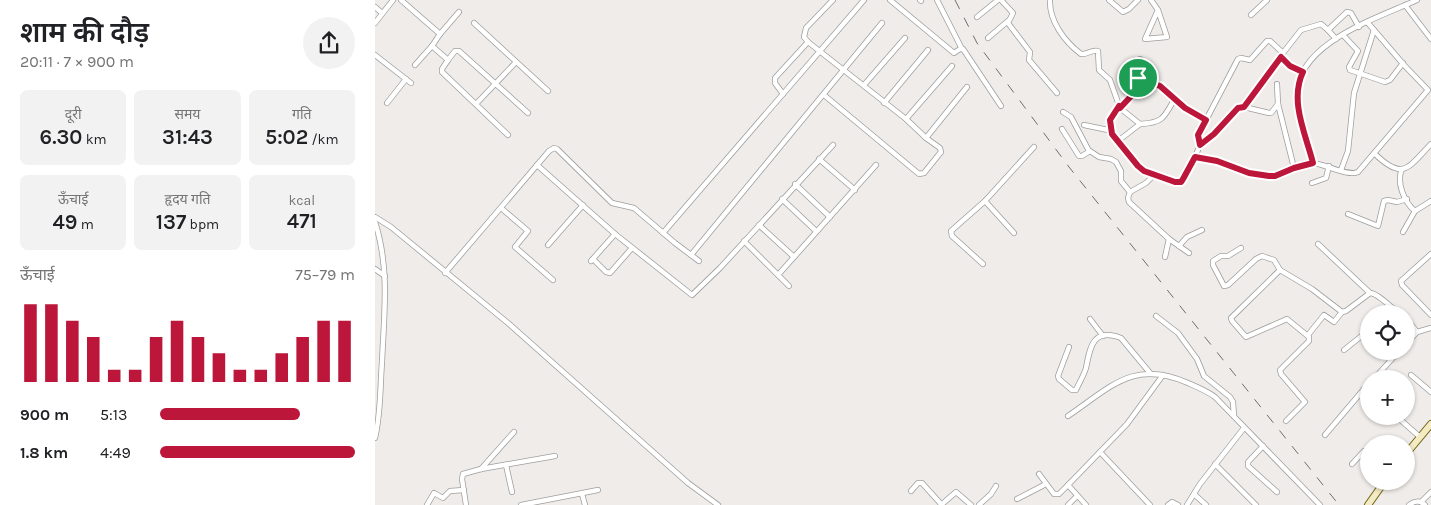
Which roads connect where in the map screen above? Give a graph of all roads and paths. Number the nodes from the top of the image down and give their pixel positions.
1 (393, 0) edge
2 (401, 0) edge
3 (833, 0) edge
4 (864, 0) edge
5 (890, 0) edge
6 (937, 0) edge
7 (999, 0) edge
8 (1050, 0) edge
9 (1109, 0) edge
10 (1138, 0) edge
11 (1151, 0) edge
12 (1267, 0) edge
13 (1417, 0) edge
14 (1405, 5) junction
15 (375, 8) edge
16 (1159, 10) junction
17 (459, 12) dead end
18 (382, 13) junction
19 (1251, 15) dead end
20 (977, 17) dead end
21 (1008, 21) junction
22 (1368, 22) junction
23 (375, 23) edge
24 (474, 23) dead end
25 (882, 23) dead end
26 (1359, 27) junction
27 (1328, 30) junction
28 (1374, 30) junction
29 (440, 34) junction
30 (1343, 35) junction
31 (905, 38) dead end
32 (988, 38) dead end
33 (1337, 39) junction
34 (1431, 39) edge
35 (808, 42) junction
36 (432, 46) junction
37 (962, 49) junction
38 (928, 50) dead end
39 (819, 52) junction
40 (375, 55) edge
41 (1282, 55) junction
42 (1139, 59) dead end
43 (448, 60) junction
44 (516, 62) junction
45 (1403, 63) junction
46 (415, 65) dead end
47 (952, 66) dead end
48 (843, 70) junction
49 (1303, 72) junction
50 (1361, 74) junction
51 (1138, 78) junction
52 (406, 79) junction
53 (411, 83) dead end
54 (496, 84) junction
55 (1277, 84) dead end
56 (864, 86) junction
57 (967, 86) dead end
58 (1430, 88) edge
59 (548, 90) dead end
60 (1057, 93) dead end
61 (783, 94) junction
62 (824, 95) junction
63 (1175, 98) junction
64 (387, 103) dead end
65 (884, 103) junction
66 (476, 104) junction
67 (1278, 104) junction
68 (1001, 106) dead end
69 (1120, 107) junction
70 (1244, 107) junction
71 (1063, 112) dead end
72 (528, 113) dead end
73 (906, 119) junction
74 (1206, 120) junction
75 (1140, 124) junction
76 (1085, 125) dead end
77 (1062, 129) dead end
78 (1112, 134) junction
79 (508, 135) dead end
80 (926, 138) junction
81 (1118, 141) junction
82 (833, 144) dead end
83 (1431, 144) edge
84 (1200, 145) junction
85 (1034, 147) dead end
86 (1089, 151) junction
87 (1375, 154) junction
88 (1195, 157) junction
89 (819, 160) junction
90 (1313, 163) junction
91 (537, 165) junction
92 (876, 165) dead end
93 (1329, 166) junction
94 (1294, 168) junction
95 (1402, 169) junction
96 (1341, 170) junction
97 (1154, 175) junction
98 (1311, 183) dead end
99 (795, 184) junction
100 (855, 190) junction
101 (1130, 192) junction
102 (782, 199) junction
103 (1407, 200) junction
104 (985, 201) junction
105 (1431, 201) edge
106 (583, 205) junction
107 (501, 208) junction
108 (1415, 211) junction
109 (1348, 214) dead end
110 (830, 216) junction
111 (375, 217) edge
112 (375, 222) edge
113 (759, 225) junction
114 (1202, 230) dead end
115 (816, 231) junction
116 (1403, 232) dead end
117 (663, 233) junction
118 (1014, 233) dead end
119 (615, 234) junction
120 (1169, 239) junction
121 (744, 241) junction
122 (1318, 244) dead end
123 (548, 245) dead end
124 (1179, 246) junction
125 (631, 248) junction
126 (1241, 248) dead end
127 (1189, 253) dead end
128 (1431, 254) edge
129 (691, 255) junction
130 (794, 257) junction
131 (1165, 257) dead end
132 (699, 261) dead end
133 (983, 264) dead end
134 (375, 269) edge
135 (1280, 270) junction
136 (445, 273) junction
137 (778, 275) junction
138 (385, 276) junction
139 (553, 280) dead end
140 (789, 286) dead end
141 (1370, 293) junction
142 (1388, 305) edge
143 (1342, 312) junction
144 (1431, 315) edge
145 (1156, 316) dead end
146 (1090, 319) dead end
147 (1431, 328) edge
148 (1415, 329) edge
149 (1417, 332) joint
150 (1103, 336) junction
151 (1308, 336) junction
152 (1360, 337) edge
153 (1069, 347) dead end
154 (1344, 350) dead end
155 (1391, 360) edge
156 (1382, 370) edge
157 (1150, 373) junction
158 (1163, 375) junction
159 (1415, 378) edge
160 (375, 388) edge
161 (380, 391) junction
162 (1431, 392) edge
163 (1360, 394) edge
164 (1068, 416) dead end
165 (1234, 417) junction
166 (1286, 421) dead end
167 (376, 422) edge
168 (1431, 424) edge
169 (1407, 425) edge
170 (1244, 428) junction
171 (514, 432) dead end
172 (1325, 436) dead end
173 (1421, 437) junction
174 (375, 438) edge
175 (1415, 444) edge
176 (1263, 446) junction
177 (1100, 452) junction
178 (1360, 455) edge
179 (555, 456) dead end
180 (1215, 464) junction
181 (1352, 464) dead end
182 (506, 465) junction
183 (481, 469) junction
184 (1039, 474) dead end
185 (1046, 484) junction
186 (996, 486) dead end
187 (1068, 486) junction
188 (464, 490) junction
189 (598, 490) dead end
190 (1379, 490) edge
191 (911, 491) dead end
192 (512, 492) dead end
193 (1277, 492) dead end
194 (1431, 492) edge
195 (582, 494) junction
196 (1194, 494) junction
197 (1077, 496) junction
198 (1017, 499) dead end
199 (543, 503) edge
200 (1423, 503) edge
201 (427, 505) edge
202 (466, 505) edge
203 (521, 505) edge
204 (585, 505) edge
205 (718, 505) edge
206 (941, 505) edge
207 (971, 505) edge
208 (979, 505) edge
209 (1068, 505) edge
210 (1086, 505) edge
211 (1150, 505) edge
212 (1168, 505) edge
213 (1178, 505) edge
214 (1187, 505) edge
215 (1206, 505) edge
216 (1256, 505) edge
217 (1320, 505) edge
218 (1368, 505) edge
219 (1409, 505) edge

1 - 18 street
2 - 29 street
3 - 35 street
4 - 39 street
5 - 37 street
6 - 37 street
7 - 20 street
7 - 21 street
8 - 69 street
9 - 10 street
11 - 16 street
12 - 19 street
13 - 14 street
14 - 22 street
14 - 34 street
15 - 18 street
16 - 16 street
17 - 29 street
18 - 23 street
21 - 32 street
21 - 60 street
22 - 26 street
22 - 28 street
24 - 44 street
25 - 48 street
26 - 27 street
26 - 30 street
27 - 33 street
27 - 41 street
28 - 45 street
28 - 50 street
29 - 36 street
30 - 33 street
30 - 50 street
31 - 56 street
33 - 49 street
35 - 39 street
35 - 61 street
36 - 43 street
36 - 46 street
37 - 68 street
38 - 65 street
39 - 48 street
39 - 61 street
40 - 52 street
41 - 49 street
41 - 70 street
41 - 74 street
42 - 51 street
43 - 54 street
43 - 66 street
44 - 54 street
44 - 59 street
45 - 50 street
45 - 58 street
47 - 73 street
48 - 56 street
48 - 62 street
49 - 90 street
50 - 96 street
51 - 63 street
51 - 69 street
52 - 53 street
52 - 64 street
54 - 66 street
54 - 72 street
55 - 67 street
56 - 65 street
57 - 80 street
58 - 87 street
61 - 117 street
62 - 80 street
62 - 129 street
63 - 74 street
63 - 75 street
65 - 73 street
66 - 79 street
67 - 70 street
67 - 94 street
69 - 75 street
69 - 78 street
70 - 84 street
71 - 86 street
73 - 80 street
74 - 84 street
75 - 81 street
76 - 78 street
77 - 86 street
78 - 81 street
81 - 97 street
82 - 89 street
83 - 95 street
84 - 88 street
85 - 104 street
86 - 101 street
87 - 95 street
87 - 96 street
88 - 94 street
88 - 97 street
89 - 99 street
89 - 100 street
90 - 93 street
90 - 94 street
91 - 106 street
91 - 107 street
91 - 117 street
92 - 100 street
93 - 96 street
93 - 98 street
95 - 103 street
97 - 101 street
99 - 102 street
99 - 110 street
100 - 110 street
101 - 120 street
102 - 113 street
102 - 115 street
103 - 108 street
103 - 109 street
104 - 118 street
104 - 133 street
105 - 108 street
106 - 119 street
106 - 123 street
107 - 136 street
107 - 139 street
108 - 116 street
110 - 115 street
111 - 136 street
112 - 138 street
113 - 121 street
113 - 130 street
114 - 124 street
115 - 130 street
117 - 129 street
119 - 125 street
119 - 125 street
120 - 124 street
120 - 131 street
121 - 125 street
121 - 137 street
122 - 141 street
124 - 127 street
126 - 135 street
128 - 144 street
129 - 132 street
130 - 137 street
134 - 138 street
135 - 143 street
135 - 151 street
136 - 205 street
137 - 140 street
138 - 161 street
141 - 142 street
141 - 143 street
143 - 151 street
145 - 165 street
146 - 150 street
147 - 149 street
148 - 149 street
150 - 153 street
150 - 157 street
151 - 166 street
152 - 154 street
155 - 156 street
157 - 158 street
157 - 164 street
158 - 165 street
158 - 177 street
159 - 162 street
160 - 161 street
161 - 167 street
163 - 172 street
165 - 170 street
167 - 174 street
168 - 173 main road
169 - 173 street
170 - 176 street
170 - 180 street
171 - 183 street
173 - 175 main road
176 - 193 street
176 - 217 street
177 - 187 street
177 - 211 street
178 - 181 street
179 - 182 street
180 - 196 street
180 - 216 street
182 - 183 street
182 - 192 street
183 - 188 street
184 - 185 street
185 - 187 street
185 - 198 street
186 - 208 street
187 - 197 street
188 - 201 street
188 - 202 street
189 - 195 street
190 - 218 main road
191 - 206 street
194 - 200 street
195 - 199 street
195 - 204 street
196 - 214 street
196 - 215 street
197 - 209 street
197 - 210 street
199 - 203 street
200 - 219 street
206 - 207 street
212 - 213 street

